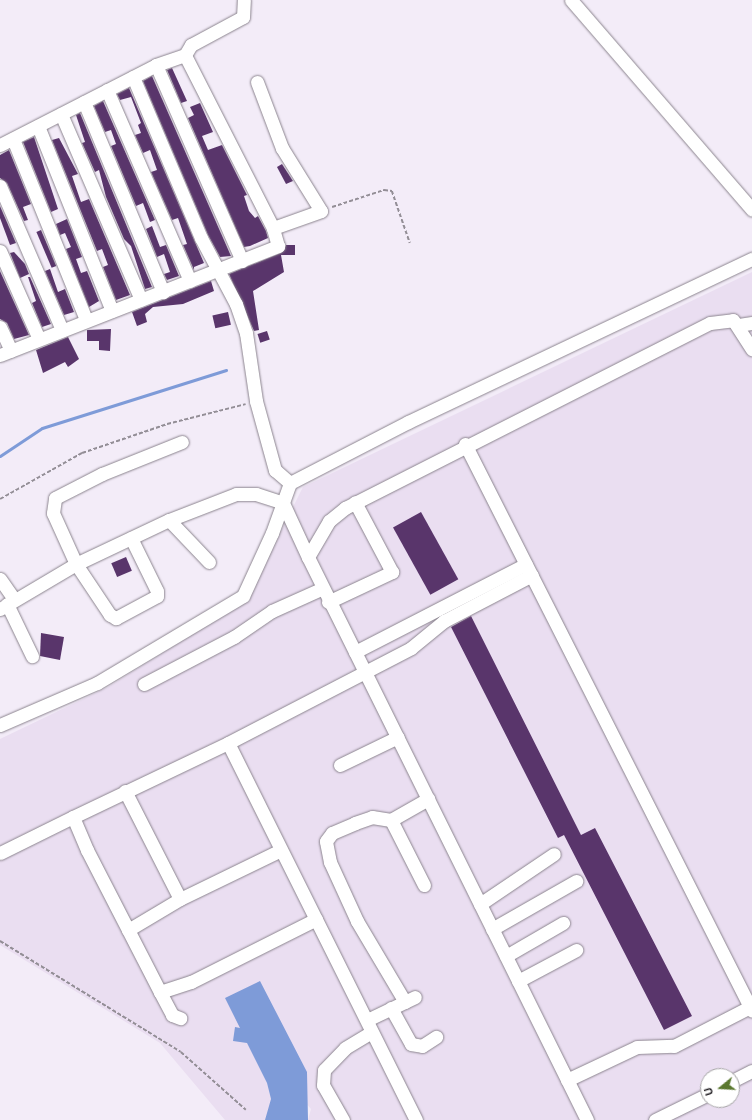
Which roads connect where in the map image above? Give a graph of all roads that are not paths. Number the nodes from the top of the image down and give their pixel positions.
1 (244, 0) edge
2 (571, 0) edge
3 (185, 55) junction
4 (156, 65) junction
5 (133, 77) junction
6 (257, 82) dead end
7 (107, 90) junction
8 (84, 102) junction
9 (61, 114) junction
10 (38, 126) junction
11 (12, 138) junction
12 (0, 145) edge
13 (0, 186) edge
14 (752, 210) edge
15 (273, 228) junction
16 (0, 251) edge
17 (752, 259) edge
18 (242, 261) junction
19 (219, 272) junction
20 (190, 281) junction
21 (163, 292) junction
22 (140, 300) junction
23 (112, 311) junction
24 (86, 320) junction
25 (746, 324) edge
26 (0, 327) edge
27 (62, 330) junction
28 (38, 339) junction
29 (752, 349) edge
30 (5, 353) edge
31 (182, 442) dead end
32 (465, 444) junction
33 (290, 483) junction
34 (355, 502) junction
35 (283, 503) junction
36 (169, 520) junction
37 (130, 538) junction
38 (308, 557) junction
39 (209, 562) dead end
40 (76, 564) junction
41 (529, 570) junction
42 (0, 579) edge
43 (321, 588) junction
44 (328, 602) junction
45 (7, 604) edge
46 (355, 652) junction
47 (32, 656) dead end
48 (364, 670) junction
49 (144, 684) dead end
50 (0, 725) edge
51 (398, 737) junction
52 (228, 743) junction
53 (340, 765) dead end
54 (125, 791) junction
55 (428, 799) junction
56 (73, 817) junction
57 (391, 820) junction
58 (282, 850) junction
59 (0, 853) edge
60 (554, 854) dead end
61 (576, 881) dead end
62 (424, 885) dead end
63 (180, 899) junction
64 (480, 904) junction
65 (316, 919) junction
66 (563, 923) dead end
67 (492, 929) junction
68 (128, 930) junction
69 (576, 950) dead end
70 (506, 956) junction
71 (518, 981) junction
72 (160, 992) junction
73 (391, 1008) junction
74 (751, 1009) edge
75 (180, 1018) dead end
76 (369, 1026) junction
77 (436, 1037) dead end
78 (752, 1071) edge
79 (740, 1077) edge
80 (567, 1080) junction
81 (700, 1098) edge
82 (343, 1120) edge
83 (416, 1120) edge
84 (587, 1120) edge
85 (655, 1120) edge

1 - 3 street
2 - 14 street
3 - 4 street
3 - 15 street
4 - 5 street
4 - 18 street
5 - 7 street
5 - 19 street
6 - 15 street
7 - 8 street
7 - 20 street
8 - 9 street
8 - 21 street
9 - 10 street
9 - 22 street
10 - 11 street
10 - 23 street
11 - 12 street
11 - 24 street
13 - 27 street
15 - 18 street
16 - 28 street
17 - 33 street
18 - 19 street
19 - 20 street
19 - 33 street
20 - 21 street
21 - 22 street
22 - 23 street
23 - 24 street
24 - 27 street
25 - 29 street
25 - 32 street
26 - 30 street
27 - 28 street
28 - 30 street
31 - 40 street
32 - 34 street
32 - 41 street
33 - 35 street
34 - 38 street
34 - 44 street
35 - 36 street
35 - 38 street
35 - 50 street
36 - 37 street
36 - 39 street
37 - 40 street
37 - 40 street
38 - 43 street
40 - 45 street
41 - 46 street
41 - 48 street
41 - 74 street
42 - 45 street
43 - 44 street
43 - 49 street
44 - 46 street
45 - 47 street
46 - 48 street
48 - 51 street
48 - 52 street
51 - 53 street
51 - 55 street
52 - 54 street
52 - 58 street
54 - 56 street
54 - 63 street
55 - 57 street
55 - 64 street
56 - 59 street
56 - 68 street
57 - 62 street
57 - 73 street
58 - 63 street
58 - 65 street
60 - 64 street
61 - 67 street
63 - 68 street
64 - 67 street
65 - 72 street
65 - 76 street
66 - 70 street
67 - 70 street
68 - 72 street
69 - 71 street
70 - 71 street
71 - 80 street
72 - 75 street
73 - 76 street
73 - 77 street
74 - 80 street
76 - 82 street
76 - 83 street
78 - 79 street
80 - 84 street
81 - 85 street

